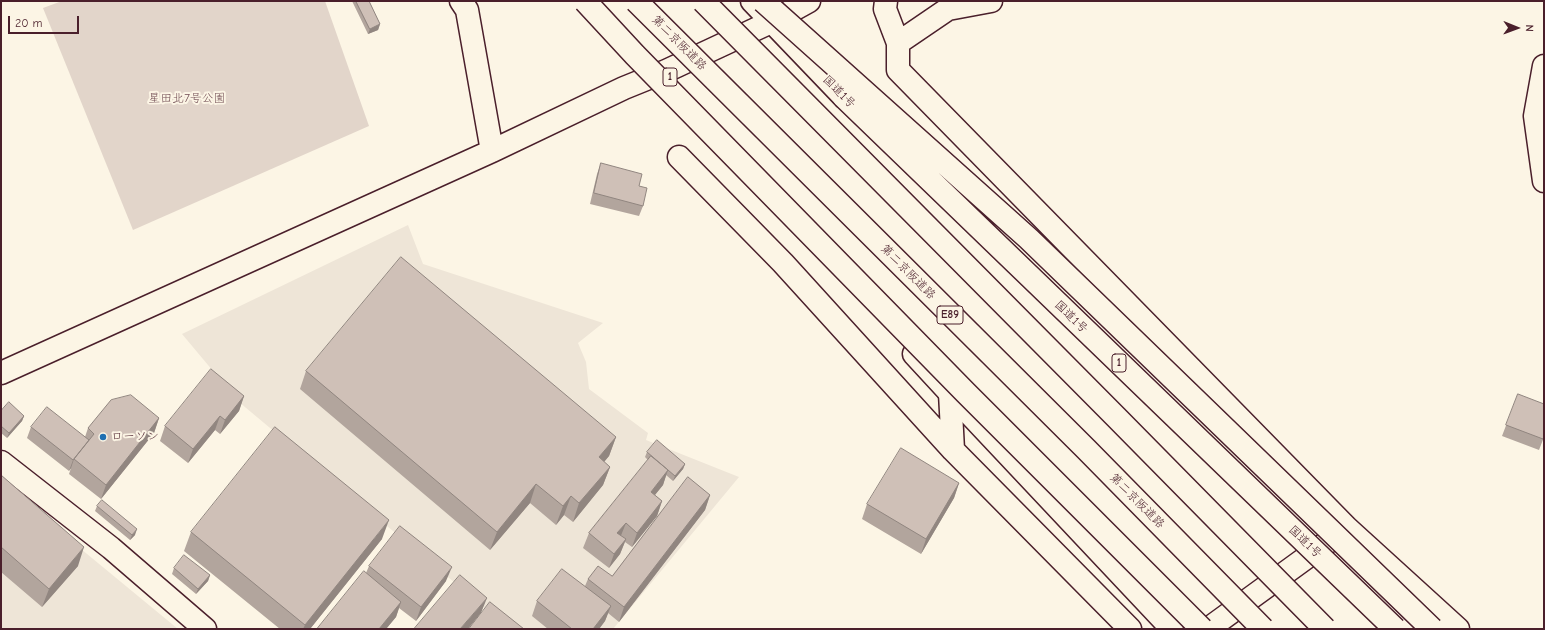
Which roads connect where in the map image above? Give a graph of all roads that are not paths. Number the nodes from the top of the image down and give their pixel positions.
1 (461, 1) edge
2 (585, 1) edge
3 (595, 1) edge
4 (636, 1) edge
5 (703, 1) edge
6 (752, 1) edge
7 (763, 1) edge
8 (809, 1) edge
9 (886, 1) edge
10 (991, 1) edge
11 (771, 22) junction
12 (898, 43) junction
13 (1544, 66) edge
14 (666, 71) junction
15 (492, 151) junction
16 (678, 157) dead end
17 (1544, 181) edge
18 (1, 373) edge
19 (950, 394) junction
20 (953, 450) junction
21 (1, 462) edge
22 (1347, 528) junction
23 (205, 629) edge
24 (1130, 629) edge
25 (1172, 629) edge
26 (1202, 629) edge
27 (1208, 629) edge
28 (1263, 629) edge
29 (1324, 629) edge
30 (1395, 629) edge
31 (1432, 629) edge
32 (1458, 629) edge

1 - 15 main road
2 - 26 main road, bridge
3 - 14 main road, 1
4 - 28 main road, 第二京阪道路 / E89, bridge
5 - 29 main road, bridge
6 - 11 main road, 国道1号 / 1
7 - 31 main road, bridge
8 - 11 main road
9 - 12 main road
10 - 12 main road
11 - 14 main road
11 - 30 main road, 国道1号 / 1, bridge
12 - 22 main road
13 - 17 main road
14 - 15 main road
14 - 19 main road, 1, bridge
15 - 18 main road
16 - 20 main road
19 - 20 main road
19 - 25 main road, 1
20 - 24 main road
21 - 23 main road
22 - 27 main road
22 - 32 main road

